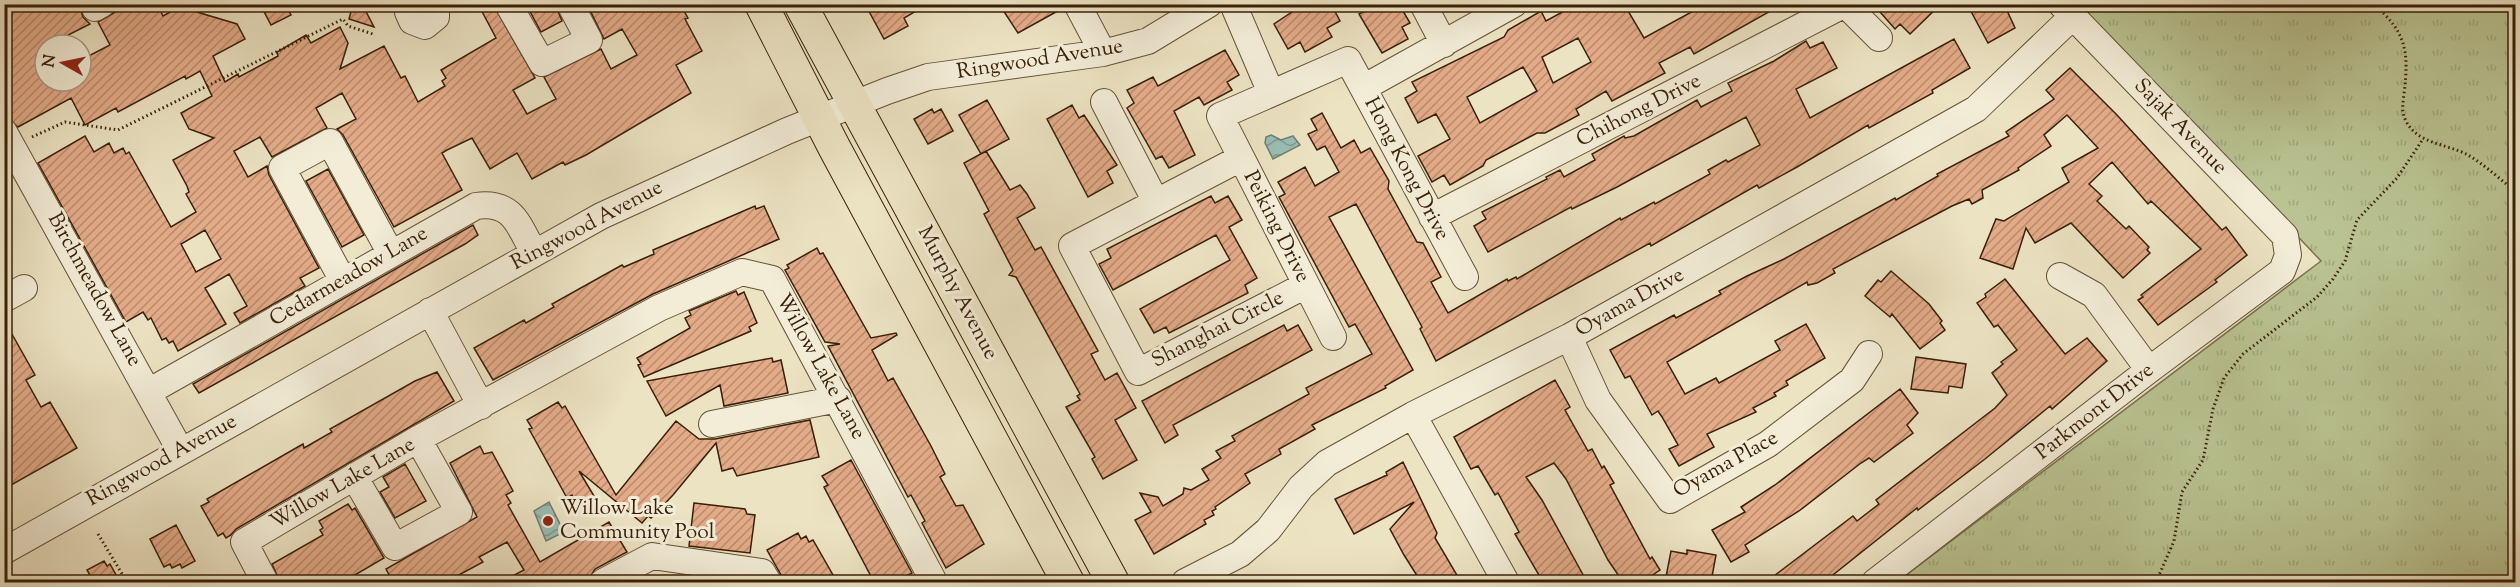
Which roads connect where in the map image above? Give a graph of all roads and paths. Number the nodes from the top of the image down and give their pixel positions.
1 (93, 4) edge
2 (102, 4) edge
3 (410, 4) edge
4 (436, 4) edge
5 (508, 4) edge
6 (570, 4) edge
7 (761, 4) edge
8 (800, 4) edge
9 (1077, 4) edge
10 (1209, 4) edge
11 (1233, 4) edge
12 (1423, 4) edge
13 (1514, 4) edge
14 (1845, 4) edge
15 (2373, 4) edge
16 (2067, 10) edge
17 (373, 34) dead end
18 (1879, 38) dead end
19 (1444, 45) junction
20 (1103, 53) junction
21 (1363, 88) junction
22 (1271, 93) junction
23 (854, 102) junction
24 (1104, 102) dead end
25 (819, 118) junction
26 (8, 139) edge
27 (2423, 139) junction
28 (1241, 158) junction
29 (2516, 192) edge
30 (1156, 202) junction
31 (1432, 217) junction
32 (534, 253) junction
33 (391, 254) junction
34 (2288, 255) joint
35 (2060, 276) dead end
36 (1465, 277) dead end
37 (343, 281) junction
38 (1306, 285) junction
39 (430, 311) junction
40 (1333, 337) dead end
41 (1569, 337) junction
42 (1869, 354) dead end
43 (2149, 370) junction
44 (150, 391) junction
45 (838, 399) junction
46 (482, 406) junction
47 (1413, 415) junction
48 (712, 424) dead end
49 (418, 440) junction
50 (180, 450) junction
51 (355, 478) junction
52 (98, 534) dead end
53 (4, 551) edge
54 (127, 582) edge
55 (265, 582) edge
56 (603, 582) edge
57 (768, 582) edge
58 (932, 582) edge
59 (1068, 582) edge
60 (1113, 582) edge
61 (1185, 582) edge
62 (1506, 582) edge
63 (1875, 582) edge
64 (2156, 582) edge

1 - 2 street
3 - 4 street
5 - 6 street
7 - 25 main road, Murphy Avenue
8 - 23 main road, Murphy Avenue
9 - 20 street
10 - 20 street, Ringwood Avenue
11 - 22 street
12 - 19 street
13 - 19 street
14 - 18 street
14 - 31 street, Chihong Drive
15 - 27 path
16 - 34 street, Sajak Avenue
16 - 41 street, Oyama Drive
17 - 26 path
19 - 21 street
20 - 23 street, Ringwood Avenue
21 - 22 street, Hong Kong Drive
21 - 31 street, Hong Kong Drive
22 - 28 street, Peiking Drive
23 - 25 street, Ringwood Avenue
23 - 60 main road, Murphy Avenue
24 - 30 street
25 - 32 street, Ringwood Avenue
25 - 59 main road, Murphy Avenue
26 - 44 street, Birchmeadow Lane
27 - 29 path
27 - 64 path
28 - 30 street, Shanghai Circle
28 - 38 street, Peiking Drive
30 - 38 street, Shanghai Circle
31 - 36 street, Hong Kong Drive
32 - 33 street, Cedarmeadow Lane
32 - 39 street, Ringwood Avenue
33 - 37 street, Cedarmeadow Lane
33 - 37 street
34 - 43 street, Parkmont Drive
35 - 43 street
37 - 44 street, Cedarmeadow Lane
38 - 40 street, Peiking Drive
39 - 46 street
39 - 50 street, Ringwood Avenue
41 - 42 street, Oyama Place
41 - 47 street, Oyama Drive
43 - 63 street, Parkmont Drive
44 - 50 street, Birchmeadow Lane
45 - 46 street, Willow Lake Lane
45 - 48 street
45 - 58 street, Willow Lake Lane
46 - 49 street, Willow Lake Lane
47 - 61 street, Oyama Drive
47 - 62 street
49 - 51 street, Willow Lake Lane
49 - 51 street
50 - 53 street, Ringwood Avenue
51 - 55 street, Willow Lake Lane
52 - 54 path
56 - 57 street

